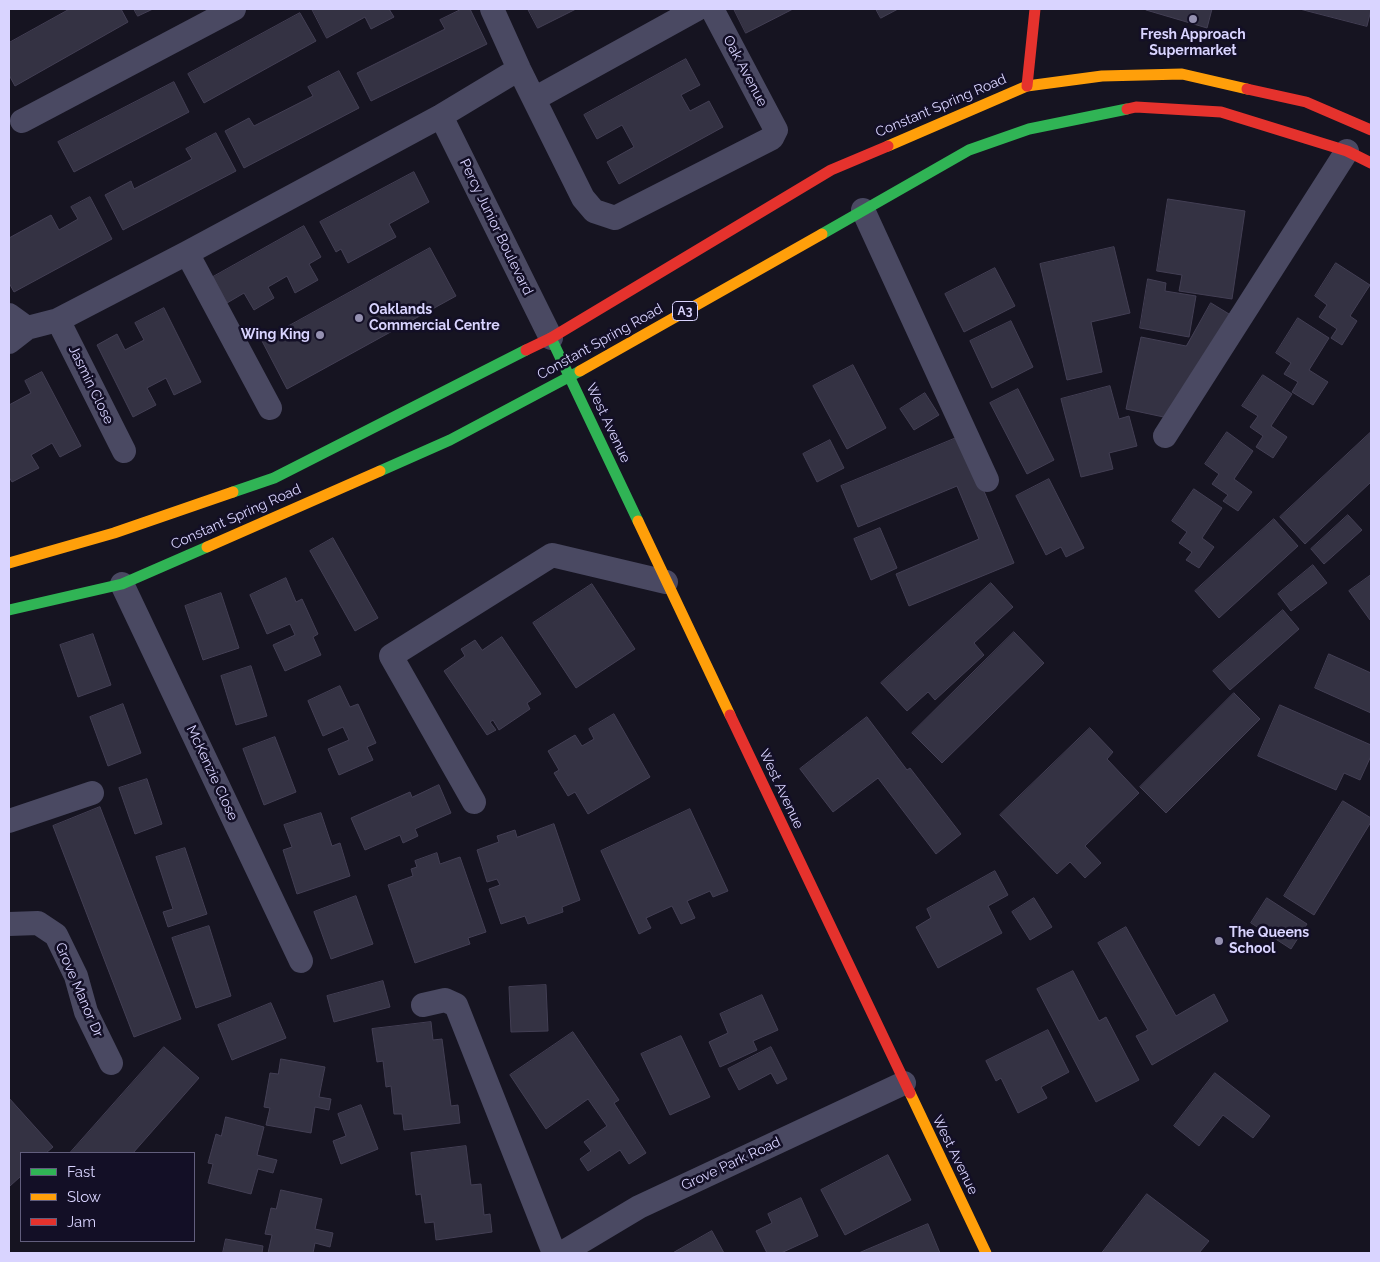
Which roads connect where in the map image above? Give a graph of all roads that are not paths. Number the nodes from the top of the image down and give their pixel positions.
1 (234, 9) edge
2 (492, 9) edge
3 (697, 9) edge
4 (712, 9) edge
5 (1034, 9) edge
6 (520, 69) junction
7 (1027, 86) junction
8 (534, 99) junction
9 (441, 116) junction
10 (22, 120) dead end
11 (1371, 130) edge
12 (1347, 151) junction
13 (1371, 163) edge
14 (863, 210) junction
15 (187, 253) junction
16 (58, 320) junction
17 (15, 328) edge
18 (551, 338) junction
19 (569, 377) junction
20 (270, 408) dead end
21 (1165, 436) dead end
22 (124, 451) dead end
23 (987, 480) dead end
24 (9, 562) edge
25 (666, 582) junction
26 (122, 584) junction
27 (9, 610) edge
28 (92, 793) dead end
29 (474, 802) dead end
30 (9, 821) edge
31 (9, 924) edge
32 (301, 961) dead end
33 (423, 1005) dead end
34 (111, 1063) dead end
35 (904, 1083) junction
36 (554, 1253) edge
37 (562, 1253) edge
38 (986, 1253) edge

1 - 10 street
2 - 6 street
3 - 8 street
4 - 8 street, Oak Avenue
5 - 7 main road
6 - 8 street
6 - 9 street
7 - 11 main road, Constant Spring Road
7 - 18 main road, Constant Spring Road
9 - 15 street
9 - 18 street, Percy Junior Boulevard
12 - 13 main road, Constant Spring Road / A3
12 - 14 main road, Constant Spring Road / A3
12 - 21 street
14 - 19 main road, Constant Spring Road / A3
14 - 23 street
15 - 16 street
15 - 20 street
16 - 17 street
16 - 22 street, Jasmin Close
18 - 19 main road, West Avenue
18 - 24 main road, Constant Spring Road
19 - 25 main road, West Avenue
19 - 26 main road, Constant Spring Road / A3
25 - 29 street
25 - 35 main road, West Avenue
26 - 27 main road, Constant Spring Road / A3
26 - 32 street, McKenzie Close
28 - 30 street
31 - 34 street, Grove Manor Dr
33 - 36 street
35 - 37 street, Grove Park Road
35 - 38 main road, West Avenue

